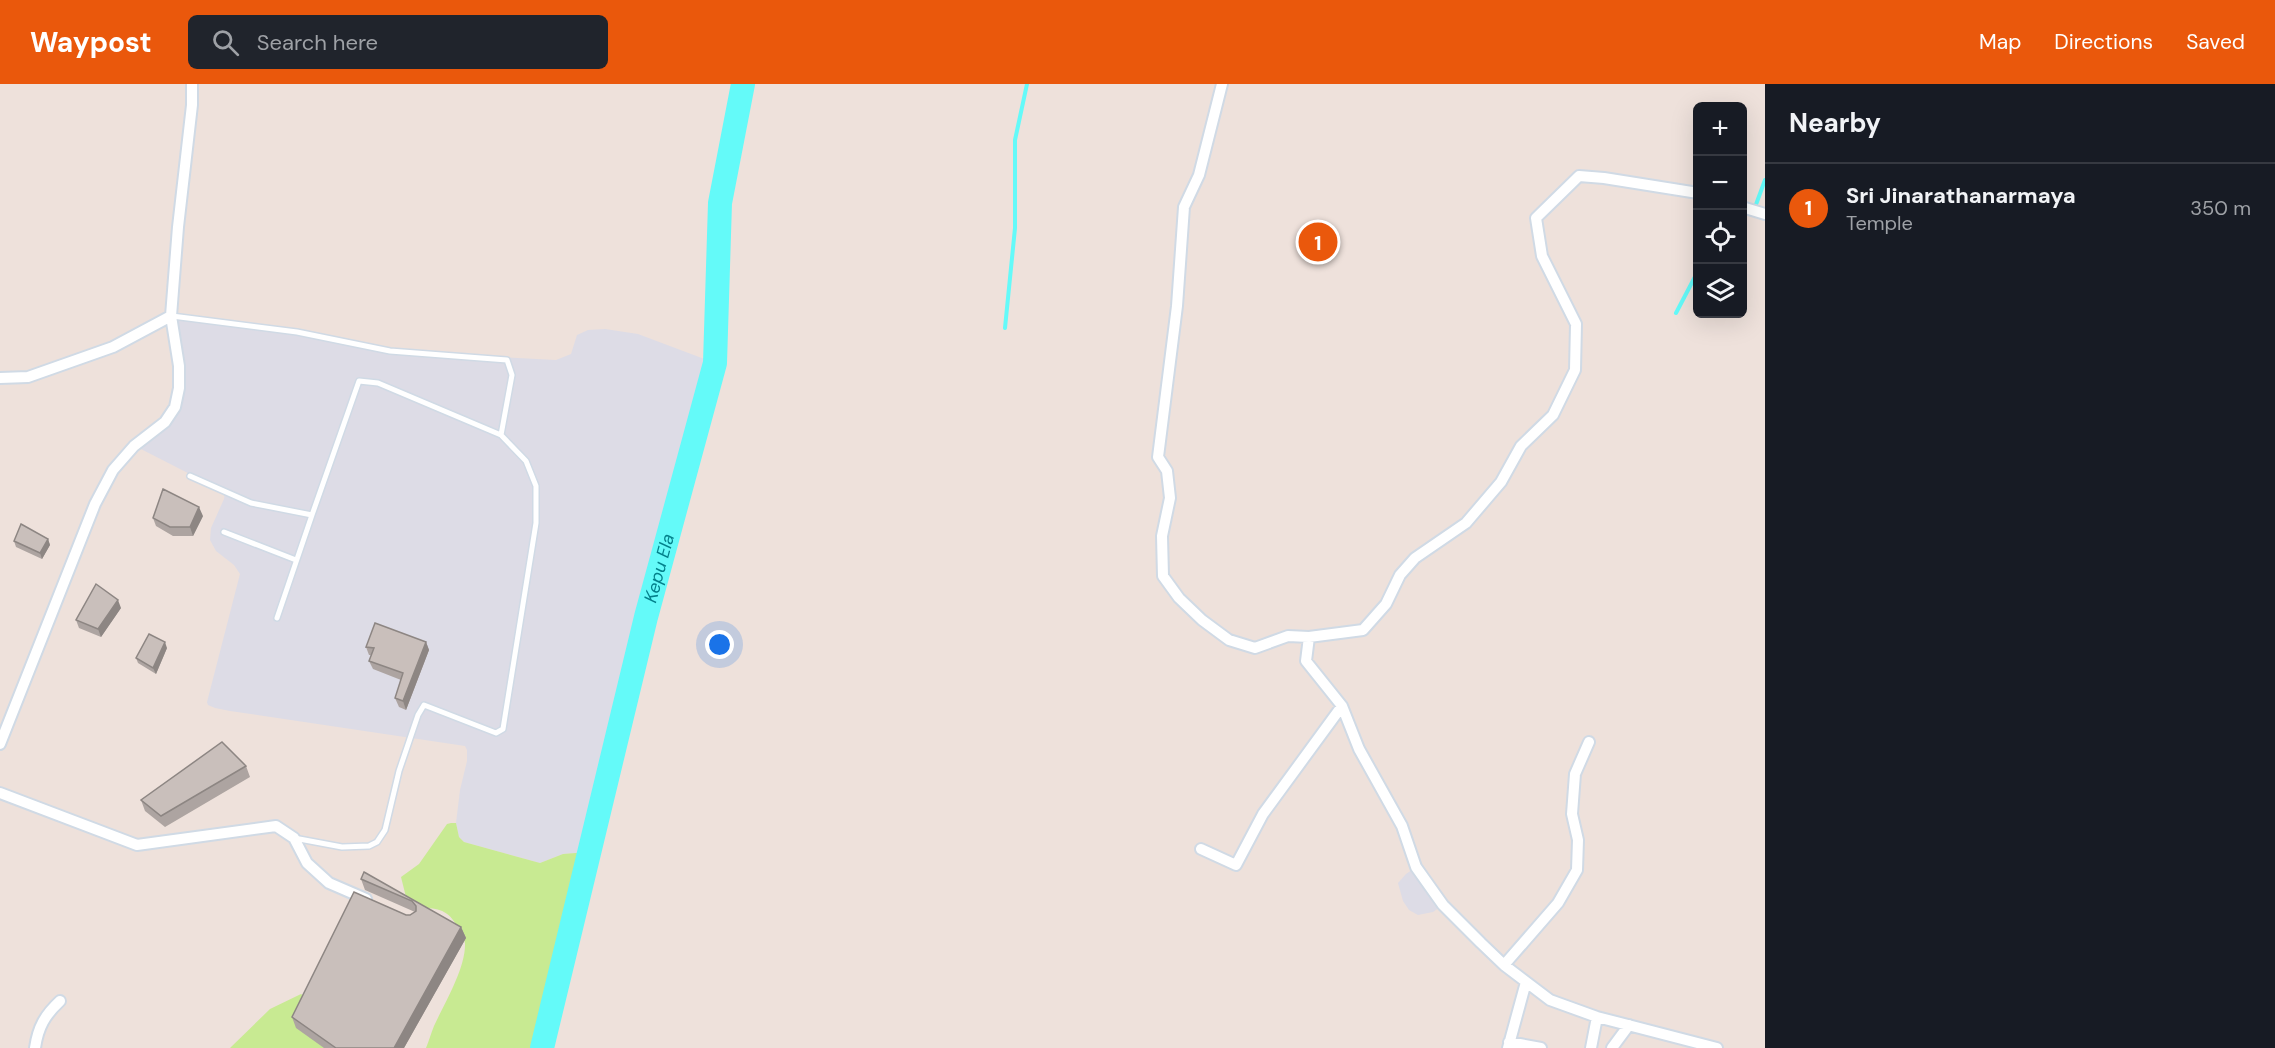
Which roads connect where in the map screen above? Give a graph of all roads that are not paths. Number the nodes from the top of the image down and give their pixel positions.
1 (192, 84) edge
2 (1222, 84) edge
3 (1693, 192) edge
4 (1747, 208) edge
5 (1765, 214) edge
6 (171, 316) junction
7 (0, 378) edge
8 (501, 435) junction
9 (190, 476) dead end
10 (312, 514) junction
11 (224, 532) dead end
12 (296, 560) junction
13 (277, 618) dead end
14 (1309, 637) junction
15 (1342, 706) junction
16 (1589, 742) dead end
17 (0, 744) edge
18 (0, 793) edge
19 (294, 838) junction
20 (1201, 849) dead end
21 (382, 906) edge
22 (1504, 965) junction
23 (1526, 982) junction
24 (60, 1001) dead end
25 (1597, 1017) junction
26 (1629, 1025) junction
27 (1509, 1045) edge
28 (35, 1048) edge
29 (1541, 1048) edge
30 (1591, 1048) edge
31 (1611, 1048) edge
32 (1717, 1048) edge

1 - 6 street
2 - 14 street
3 - 14 street
4 - 5 street
6 - 7 street
6 - 8 lane
6 - 17 street
8 - 10 lane
8 - 19 lane
9 - 10 lane
10 - 12 lane
11 - 12 lane
12 - 13 lane
14 - 15 street
15 - 20 street
15 - 22 street
16 - 22 street
18 - 19 street
19 - 21 street
22 - 23 street
23 - 25 street
23 - 27 street
24 - 28 street
25 - 26 street
25 - 30 street
26 - 31 street
26 - 32 street
27 - 29 street

